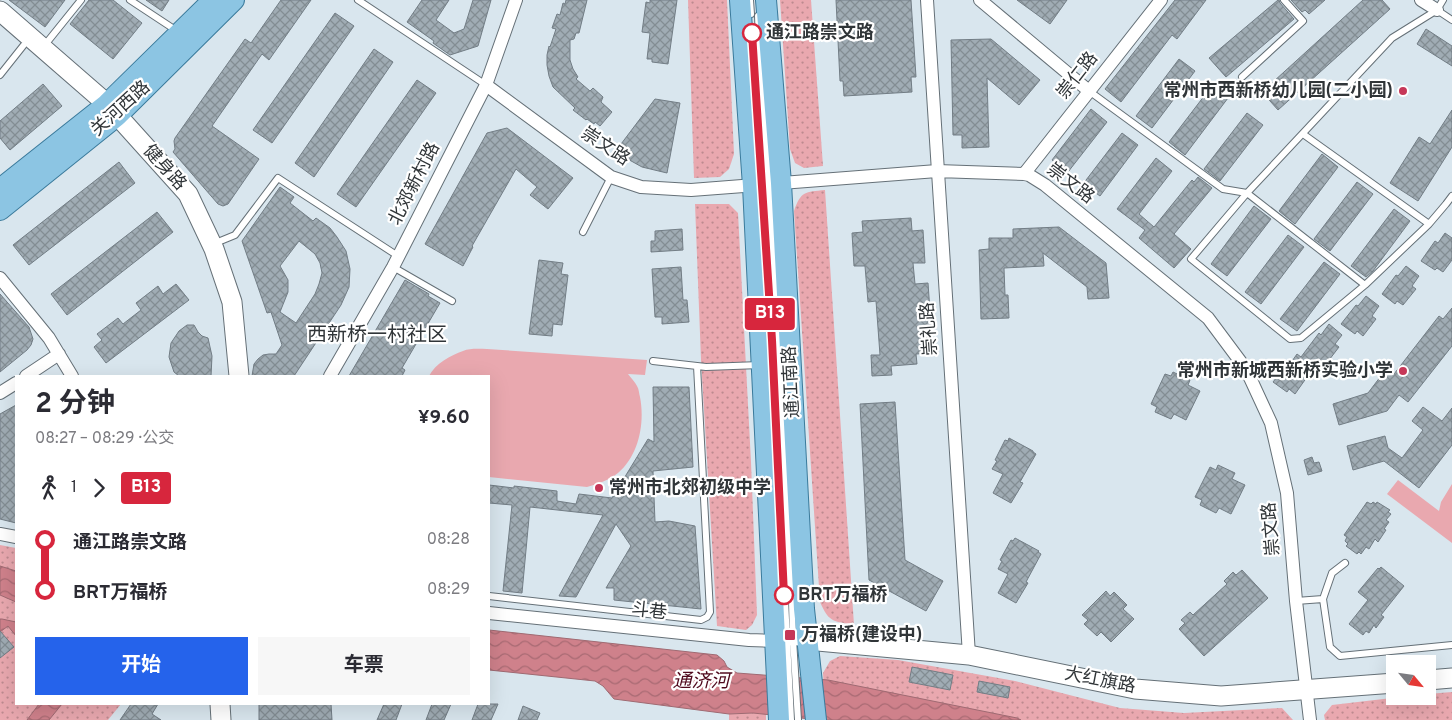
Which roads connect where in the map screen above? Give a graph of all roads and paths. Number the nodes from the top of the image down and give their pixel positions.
1 (81, 0) edge
2 (130, 0) edge
3 (213, 0) edge
4 (234, 0) edge
5 (358, 0) edge
6 (516, 0) edge
7 (740, 0) edge
8 (750, 0) edge
9 (757, 0) edge
10 (766, 0) edge
11 (927, 0) edge
12 (980, 0) edge
13 (1161, 0) edge
14 (1284, 0) edge
15 (1421, 0) edge
16 (1440, 5) edge
17 (0, 11) edge
18 (1452, 20) edge
19 (0, 26) edge
20 (180, 33) junction
21 (23, 46) junction
22 (43, 48) junction
23 (0, 75) edge
24 (1242, 77) dead end
25 (486, 85) junction
26 (1089, 91) junction
27 (107, 114) junction
28 (1303, 134) junction
29 (760, 166) dead end
30 (937, 171) junction
31 (1024, 174) junction
32 (611, 177) junction
33 (764, 185) junction
34 (0, 189) edge
35 (1247, 193) junction
36 (1452, 196) edge
37 (1449, 206) edge
38 (0, 210) edge
39 (764, 224) dead end
40 (1429, 224) junction
41 (583, 232) dead end
42 (212, 244) junction
43 (395, 261) junction
44 (0, 278) edge
45 (1365, 285) junction
46 (452, 301) dead end
47 (59, 354) junction
48 (653, 361) dead end
49 (761, 365) junction
50 (697, 366) junction
51 (28, 375) edge
52 (71, 375) edge
53 (229, 375) edge
54 (239, 375) edge
55 (331, 375) edge
56 (15, 384) edge
57 (0, 393) edge
58 (0, 534) edge
59 (15, 537) edge
60 (1345, 563) dead end
61 (490, 596) edge
62 (1323, 599) junction
63 (1296, 601) junction
64 (490, 613) edge
65 (790, 640) junction
66 (1452, 645) edge
67 (969, 655) junction
68 (792, 670) junction
69 (1452, 678) edge
70 (1436, 679) edge
71 (1386, 684) edge
72 (1307, 691) junction
73 (208, 705) edge
74 (220, 705) edge
75 (209, 720) edge
76 (221, 720) edge
77 (787, 720) edge
78 (816, 720) edge
79 (1310, 720) edge

1 - 22 lane
2 - 20 lane
3 - 20 main road, 关河西路
4 - 27 main road, 关河西路
5 - 25 lane
6 - 25 street, 北郊新村路
7 - 33 main road, 通江南路
8 - 29 lane
9 - 33 lane
10 - 33 main road, 通江南路
11 - 30 street, 崇礼路
12 - 26 street
13 - 26 street, 崇仁路
14 - 24 lane
15 - 16 street
16 - 18 lane
16 - 28 lane
17 - 22 main road, 健身路
19 - 21 main road, 健身路
20 - 27 main road, 关河西路
21 - 23 lane
21 - 27 main road, 健身路
22 - 27 main road, 健身路
25 - 32 street, 崇文路
25 - 43 street, 北郊新村路
26 - 31 street, 崇仁路
26 - 35 lane
27 - 34 main road, 关河西路
27 - 38 main road, 关河西路
27 - 42 main road, 健身路
27 - 53 main road, 健身路
28 - 35 lane
28 - 40 lane
30 - 31 street, 崇文路
30 - 33 street, 崇文路
30 - 67 street, 崇礼路
31 - 63 street, 崇文路
32 - 33 street, 崇文路
32 - 41 lane
33 - 49 main road, 通江南路
33 - 65 main road, 通江南路
35 - 45 lane
35 - 45 lane
36 - 37 lane
37 - 40 lane
39 - 65 lane
40 - 45 lane
42 - 43 lane
42 - 54 main road, 健身路
43 - 46 lane
43 - 55 street, 北郊新村路
44 - 47 street
47 - 51 street
47 - 52 street
48 - 50 lane
49 - 50 lane
49 - 65 main road, 通江南路
50 - 61 lane
56 - 57 street
58 - 59 street
60 - 62 lane
62 - 63 lane
62 - 66 lane
63 - 72 street, 崇文路
64 - 65 street, 斗巷
65 - 67 main road, 大红旗路
65 - 68 main road, 通江南路
65 - 68 main road, 通江南路
67 - 72 main road, 大红旗路
68 - 77 main road
68 - 78 main road
69 - 70 main road
71 - 72 main road, 大红旗路
72 - 79 street, 崇文路
73 - 75 main road
74 - 76 main road

